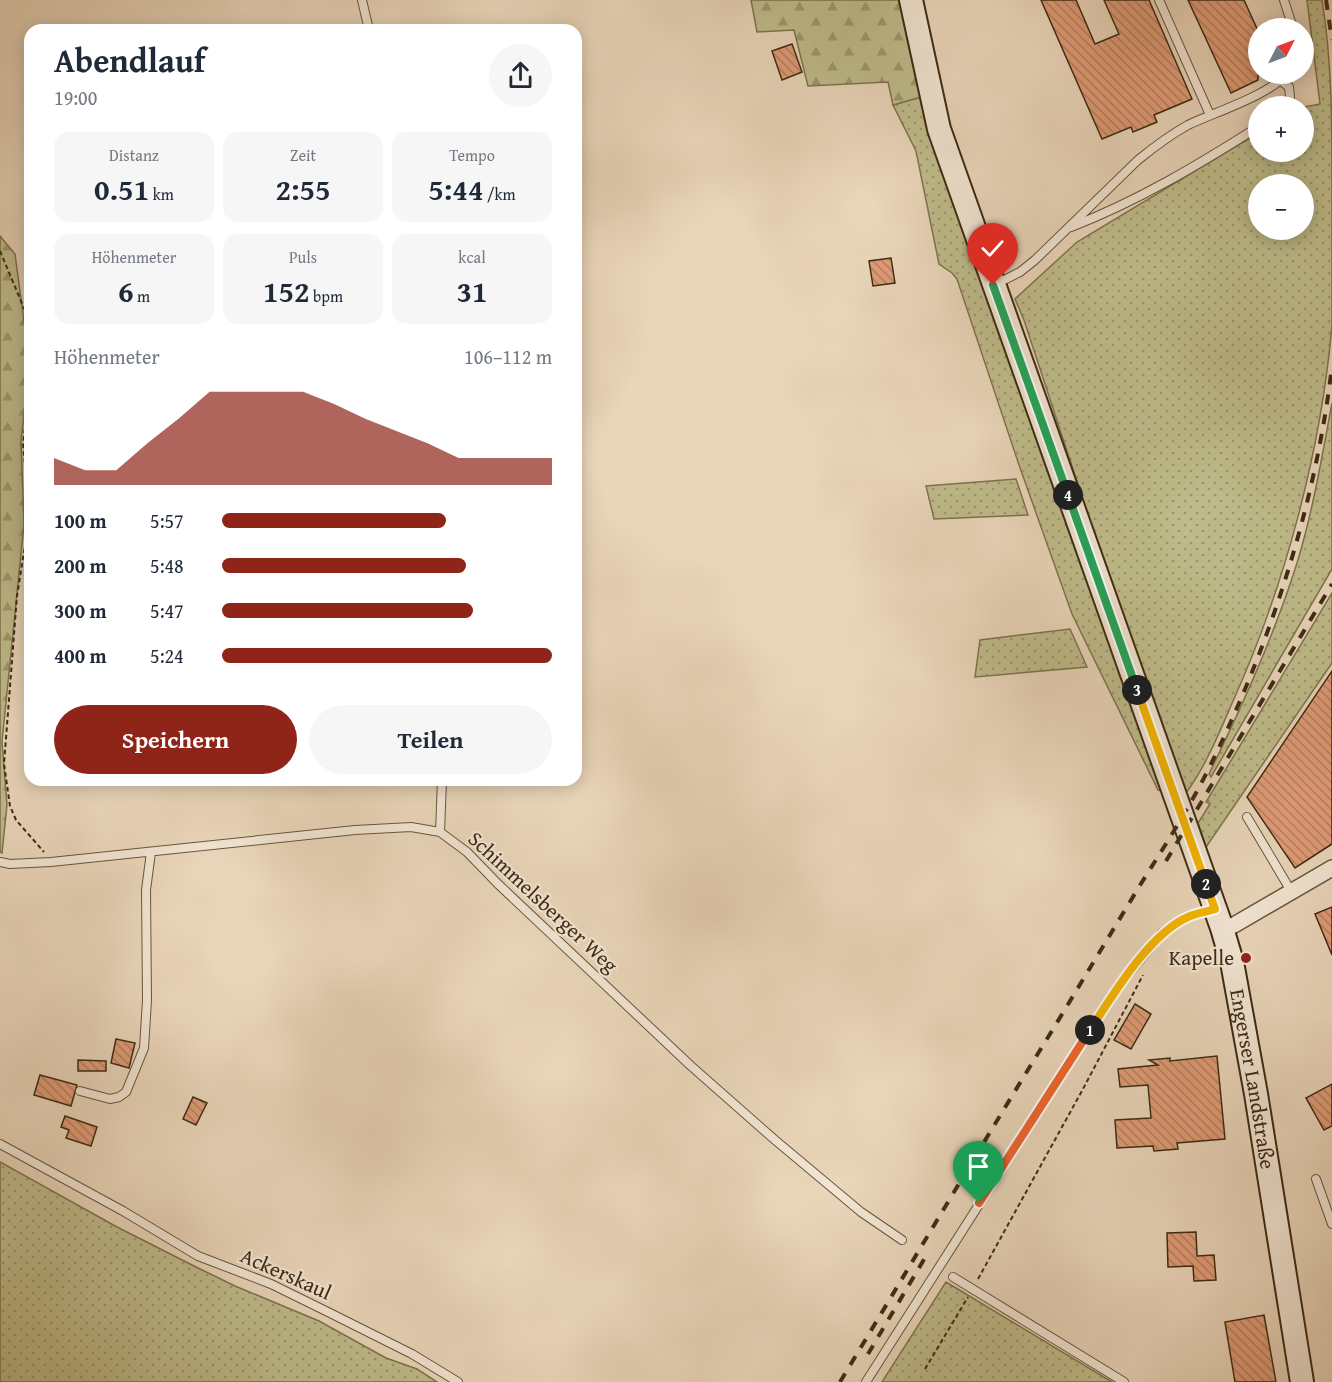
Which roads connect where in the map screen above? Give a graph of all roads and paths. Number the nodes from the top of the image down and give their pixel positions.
1 (362, 0) edge
2 (910, 0) edge
3 (1159, 0) edge
4 (1284, 0) edge
5 (1290, 18) edge
6 (368, 24) edge
7 (1276, 84) edge
8 (1210, 115) junction
9 (1248, 133) edge
10 (1067, 229) junction
11 (0, 250) edge
12 (993, 285) junction
13 (24, 308) edge
14 (24, 435) edge
15 (24, 455) edge
16 (24, 552) edge
17 (442, 786) edge
18 (1248, 817) dead end
19 (440, 832) junction
20 (151, 852) junction
21 (0, 862) edge
22 (51, 862) junction
23 (1332, 868) edge
24 (1291, 891) junction
25 (1219, 919) junction
26 (1144, 971) dead end
27 (80, 1091) dead end
28 (0, 1144) edge
29 (1316, 1179) dead end
30 (1332, 1224) edge
31 (902, 1240) dead end
32 (953, 1277) dead end
33 (972, 1289) junction
34 (925, 1369) dead end
35 (458, 1382) edge
36 (866, 1382) edge
37 (1124, 1382) edge
38 (1302, 1382) edge

1 - 6 lane
2 - 12 main road, Engerser Landstraße
3 - 8 lane
4 - 5 lane
7 - 8 lane
8 - 10 lane
9 - 10 lane
10 - 12 lane
11 - 13 path
12 - 25 main road, Engerser Landstraße
14 - 15 path
16 - 22 path
17 - 19 lane
18 - 24 lane
19 - 20 lane, Schimmelsberger Weg
19 - 31 lane, Schimmelsberger Weg
20 - 22 lane, Schimmelsberger Weg
20 - 27 lane
21 - 22 lane, Schimmelsberger Weg
23 - 24 street
24 - 25 street
25 - 36 lane
25 - 38 main road, Engerser Landstraße
26 - 33 path
28 - 35 lane, Ackerskaul
29 - 30 lane
32 - 33 lane
33 - 34 path
33 - 37 lane

